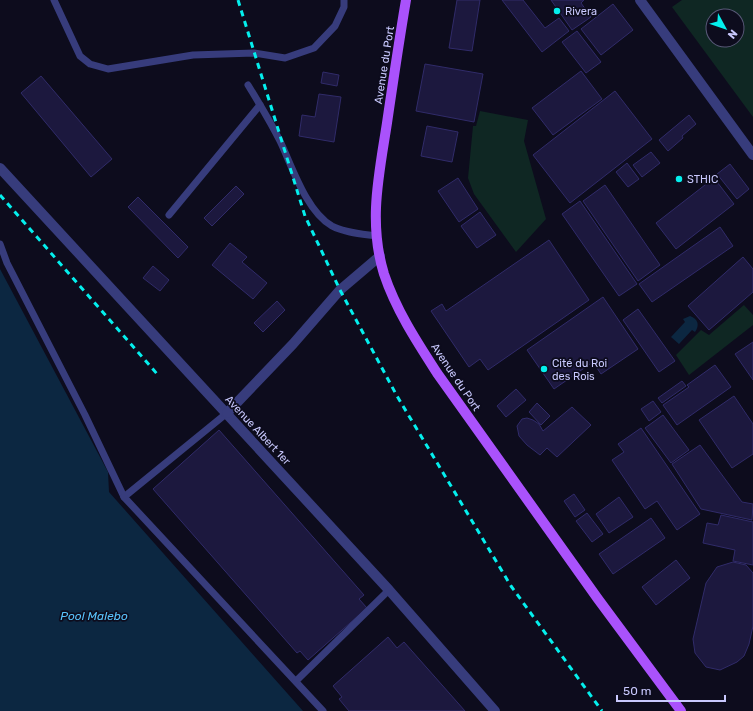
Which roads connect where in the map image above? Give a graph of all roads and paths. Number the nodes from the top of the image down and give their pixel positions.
1 (54, 0) edge
2 (344, 0) edge
3 (406, 0) edge
4 (640, 0) edge
5 (248, 85) dead end
6 (260, 105) junction
7 (753, 155) edge
8 (0, 168) edge
9 (169, 215) dead end
10 (377, 236) junction
11 (0, 244) edge
12 (380, 256) junction
13 (227, 413) junction
14 (124, 497) junction
15 (390, 590) junction
16 (296, 681) junction
17 (323, 711) edge
18 (495, 711) edge
19 (681, 711) edge

1 - 2 lane
3 - 10 main road, Avenue du Port
4 - 7 street
5 - 6 lane
6 - 9 lane
6 - 10 lane
8 - 13 street, Avenue Albert 1er
10 - 12 main road, Avenue du Port
11 - 14 lane
12 - 13 street
12 - 19 main road, Avenue du Port
13 - 14 lane
13 - 15 street, Avenue Albert 1er
14 - 16 lane
15 - 16 lane
15 - 18 street, Avenue Albert 1er
16 - 17 lane

